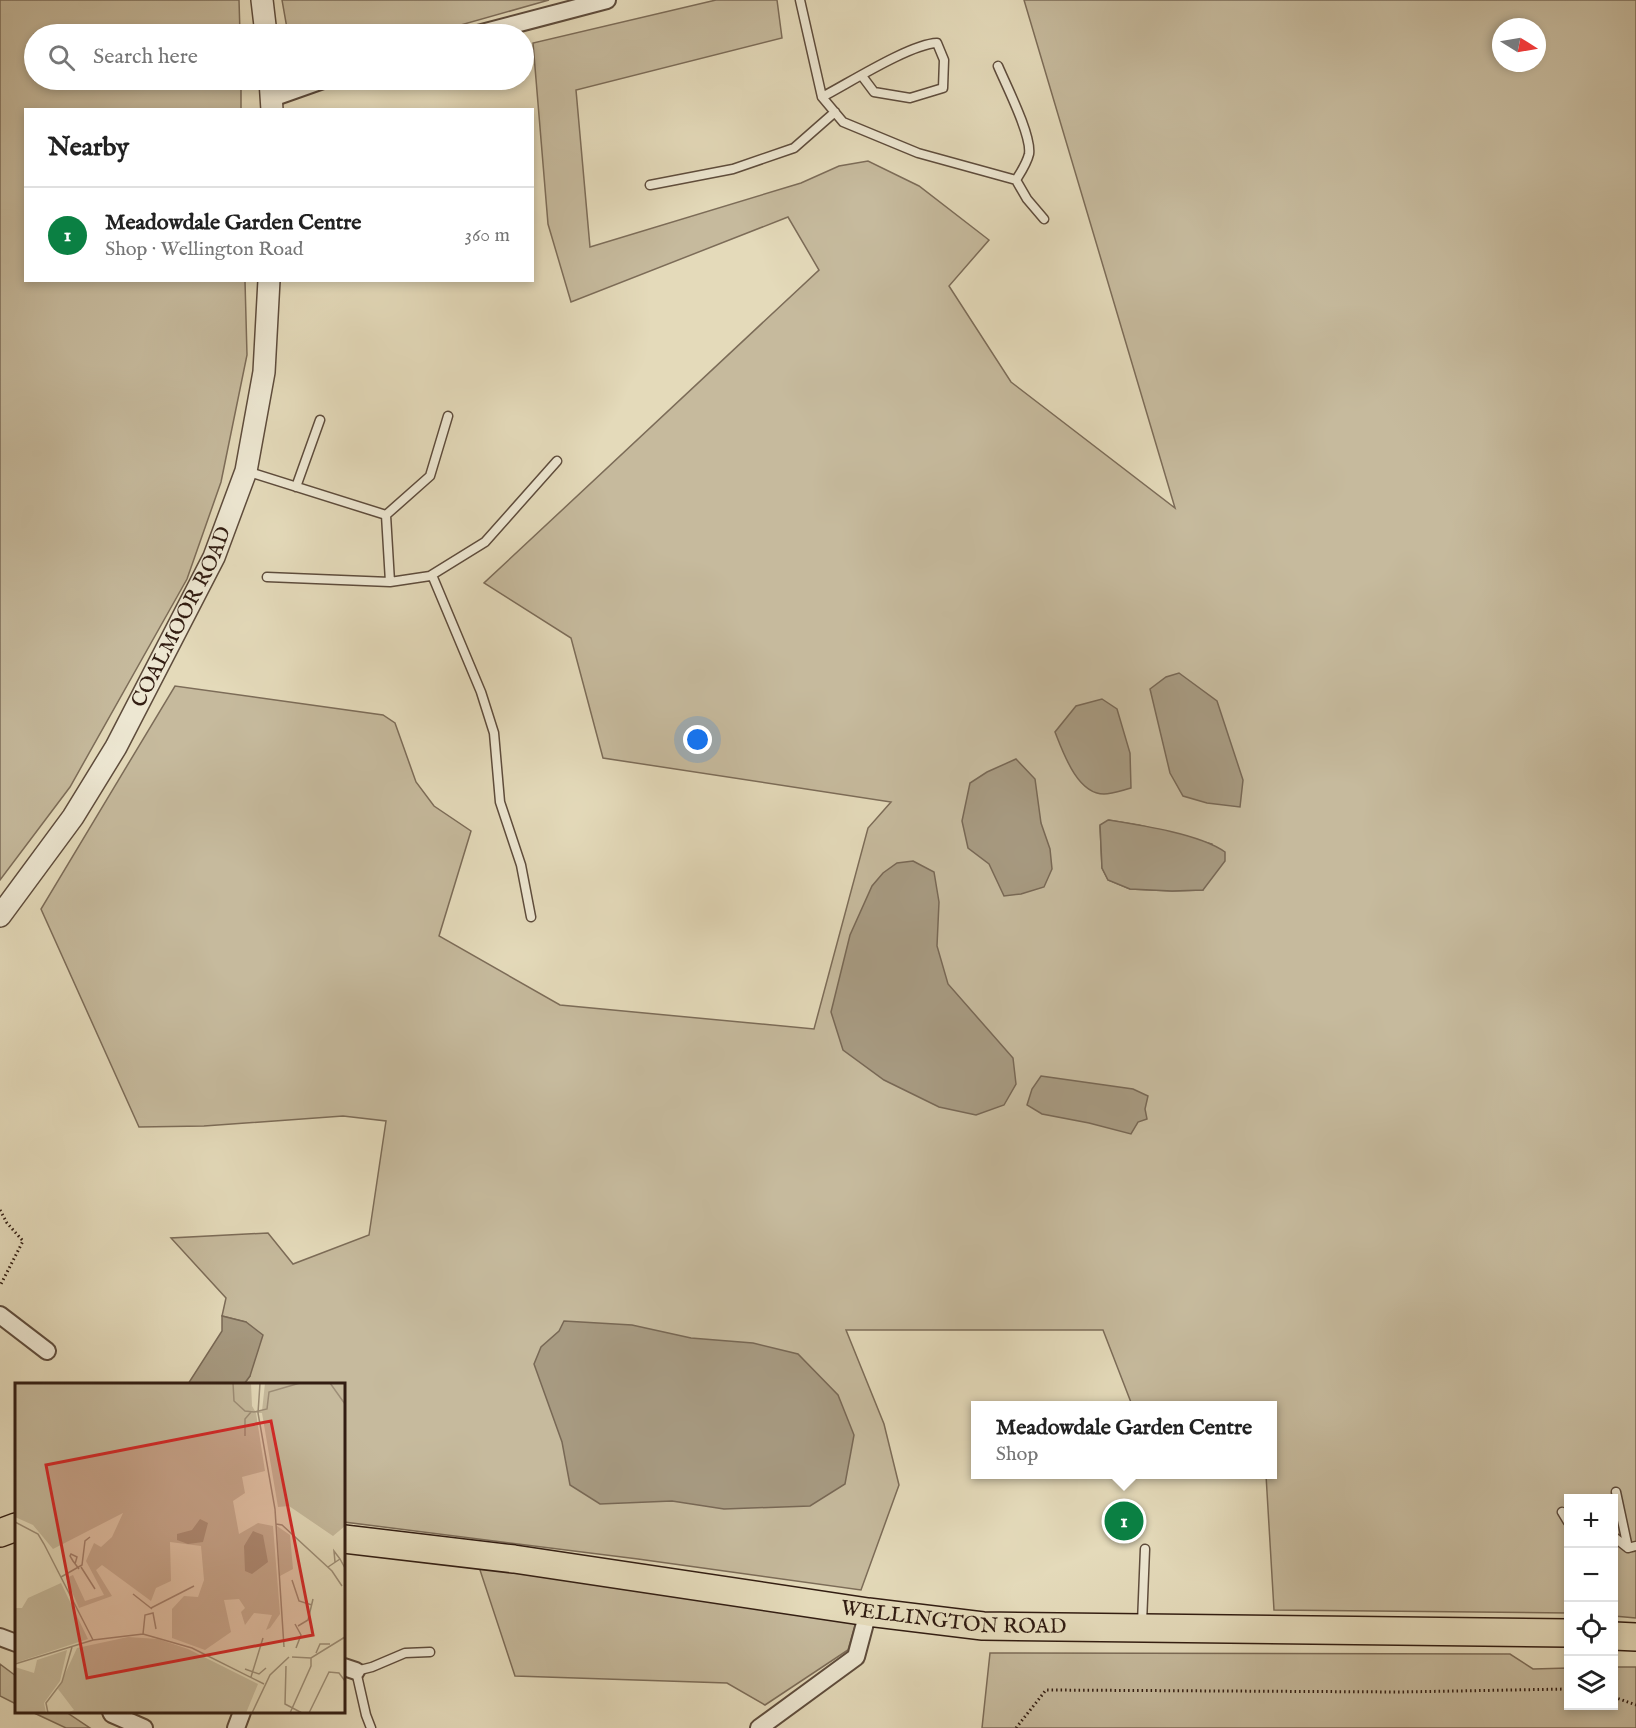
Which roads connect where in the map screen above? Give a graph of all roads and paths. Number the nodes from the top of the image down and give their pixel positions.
1 (262, 0) edge
2 (607, 0) edge
3 (800, 0) edge
4 (265, 24) edge
5 (516, 24) edge
6 (998, 66) dead end
7 (862, 76) junction
8 (290, 90) edge
9 (271, 96) edge
10 (822, 97) junction
11 (835, 112) junction
12 (1016, 180) junction
13 (650, 185) dead end
14 (1044, 219) dead end
15 (269, 282) edge
16 (448, 416) dead end
17 (320, 420) dead end
18 (557, 461) dead end
19 (246, 471) junction
20 (296, 487) junction
21 (386, 516) junction
22 (432, 575) junction
23 (267, 577) dead end
24 (390, 582) junction
25 (0, 916) edge
26 (531, 917) dead end
27 (0, 1210) edge
28 (0, 1286) edge
29 (0, 1315) edge
30 (47, 1351) dead end
31 (1616, 1492) dead end
32 (0, 1512) edge
33 (1562, 1512) dead end
34 (15, 1514) edge
35 (1564, 1515) edge
36 (15, 1527) edge
37 (0, 1533) edge
38 (345, 1539) edge
39 (1618, 1539) edge
40 (1632, 1547) edge
41 (1145, 1549) dead end
42 (868, 1612) junction
43 (1142, 1628) junction
44 (1564, 1634) edge
45 (1618, 1636) edge
46 (1636, 1637) edge
47 (0, 1638) edge
48 (15, 1643) edge
49 (430, 1652) dead end
50 (350, 1669) edge
51 (1564, 1689) edge
52 (1618, 1698) edge
53 (1636, 1705) edge
54 (112, 1713) edge
55 (242, 1713) edge
56 (144, 1728) edge
57 (236, 1728) edge
58 (371, 1728) edge
59 (759, 1728) edge
60 (1016, 1728) edge

1 - 4 street
2 - 5 street
3 - 10 lane
6 - 12 lane
7 - 7 lane
7 - 10 lane
8 - 9 street
10 - 11 lane
11 - 12 lane
11 - 13 lane
12 - 14 lane
15 - 19 street, COALMOOR ROAD
16 - 21 lane
17 - 20 lane
18 - 22 lane
19 - 20 lane
19 - 25 street, COALMOOR ROAD
20 - 21 lane
21 - 24 lane
22 - 24 lane
22 - 26 lane
23 - 24 lane
27 - 28 path
29 - 30 street
31 - 40 lane
32 - 34 main road
33 - 35 lane
36 - 37 main road
38 - 42 main road, WELLINGTON ROAD
39 - 40 lane
41 - 43 lane
42 - 43 main road, WELLINGTON ROAD
42 - 59 street
43 - 44 main road, WELLINGTON ROAD
45 - 46 main road
47 - 48 street
49 - 50 lane
50 - 58 lane
51 - 60 path
52 - 53 path
54 - 56 street
55 - 57 street

